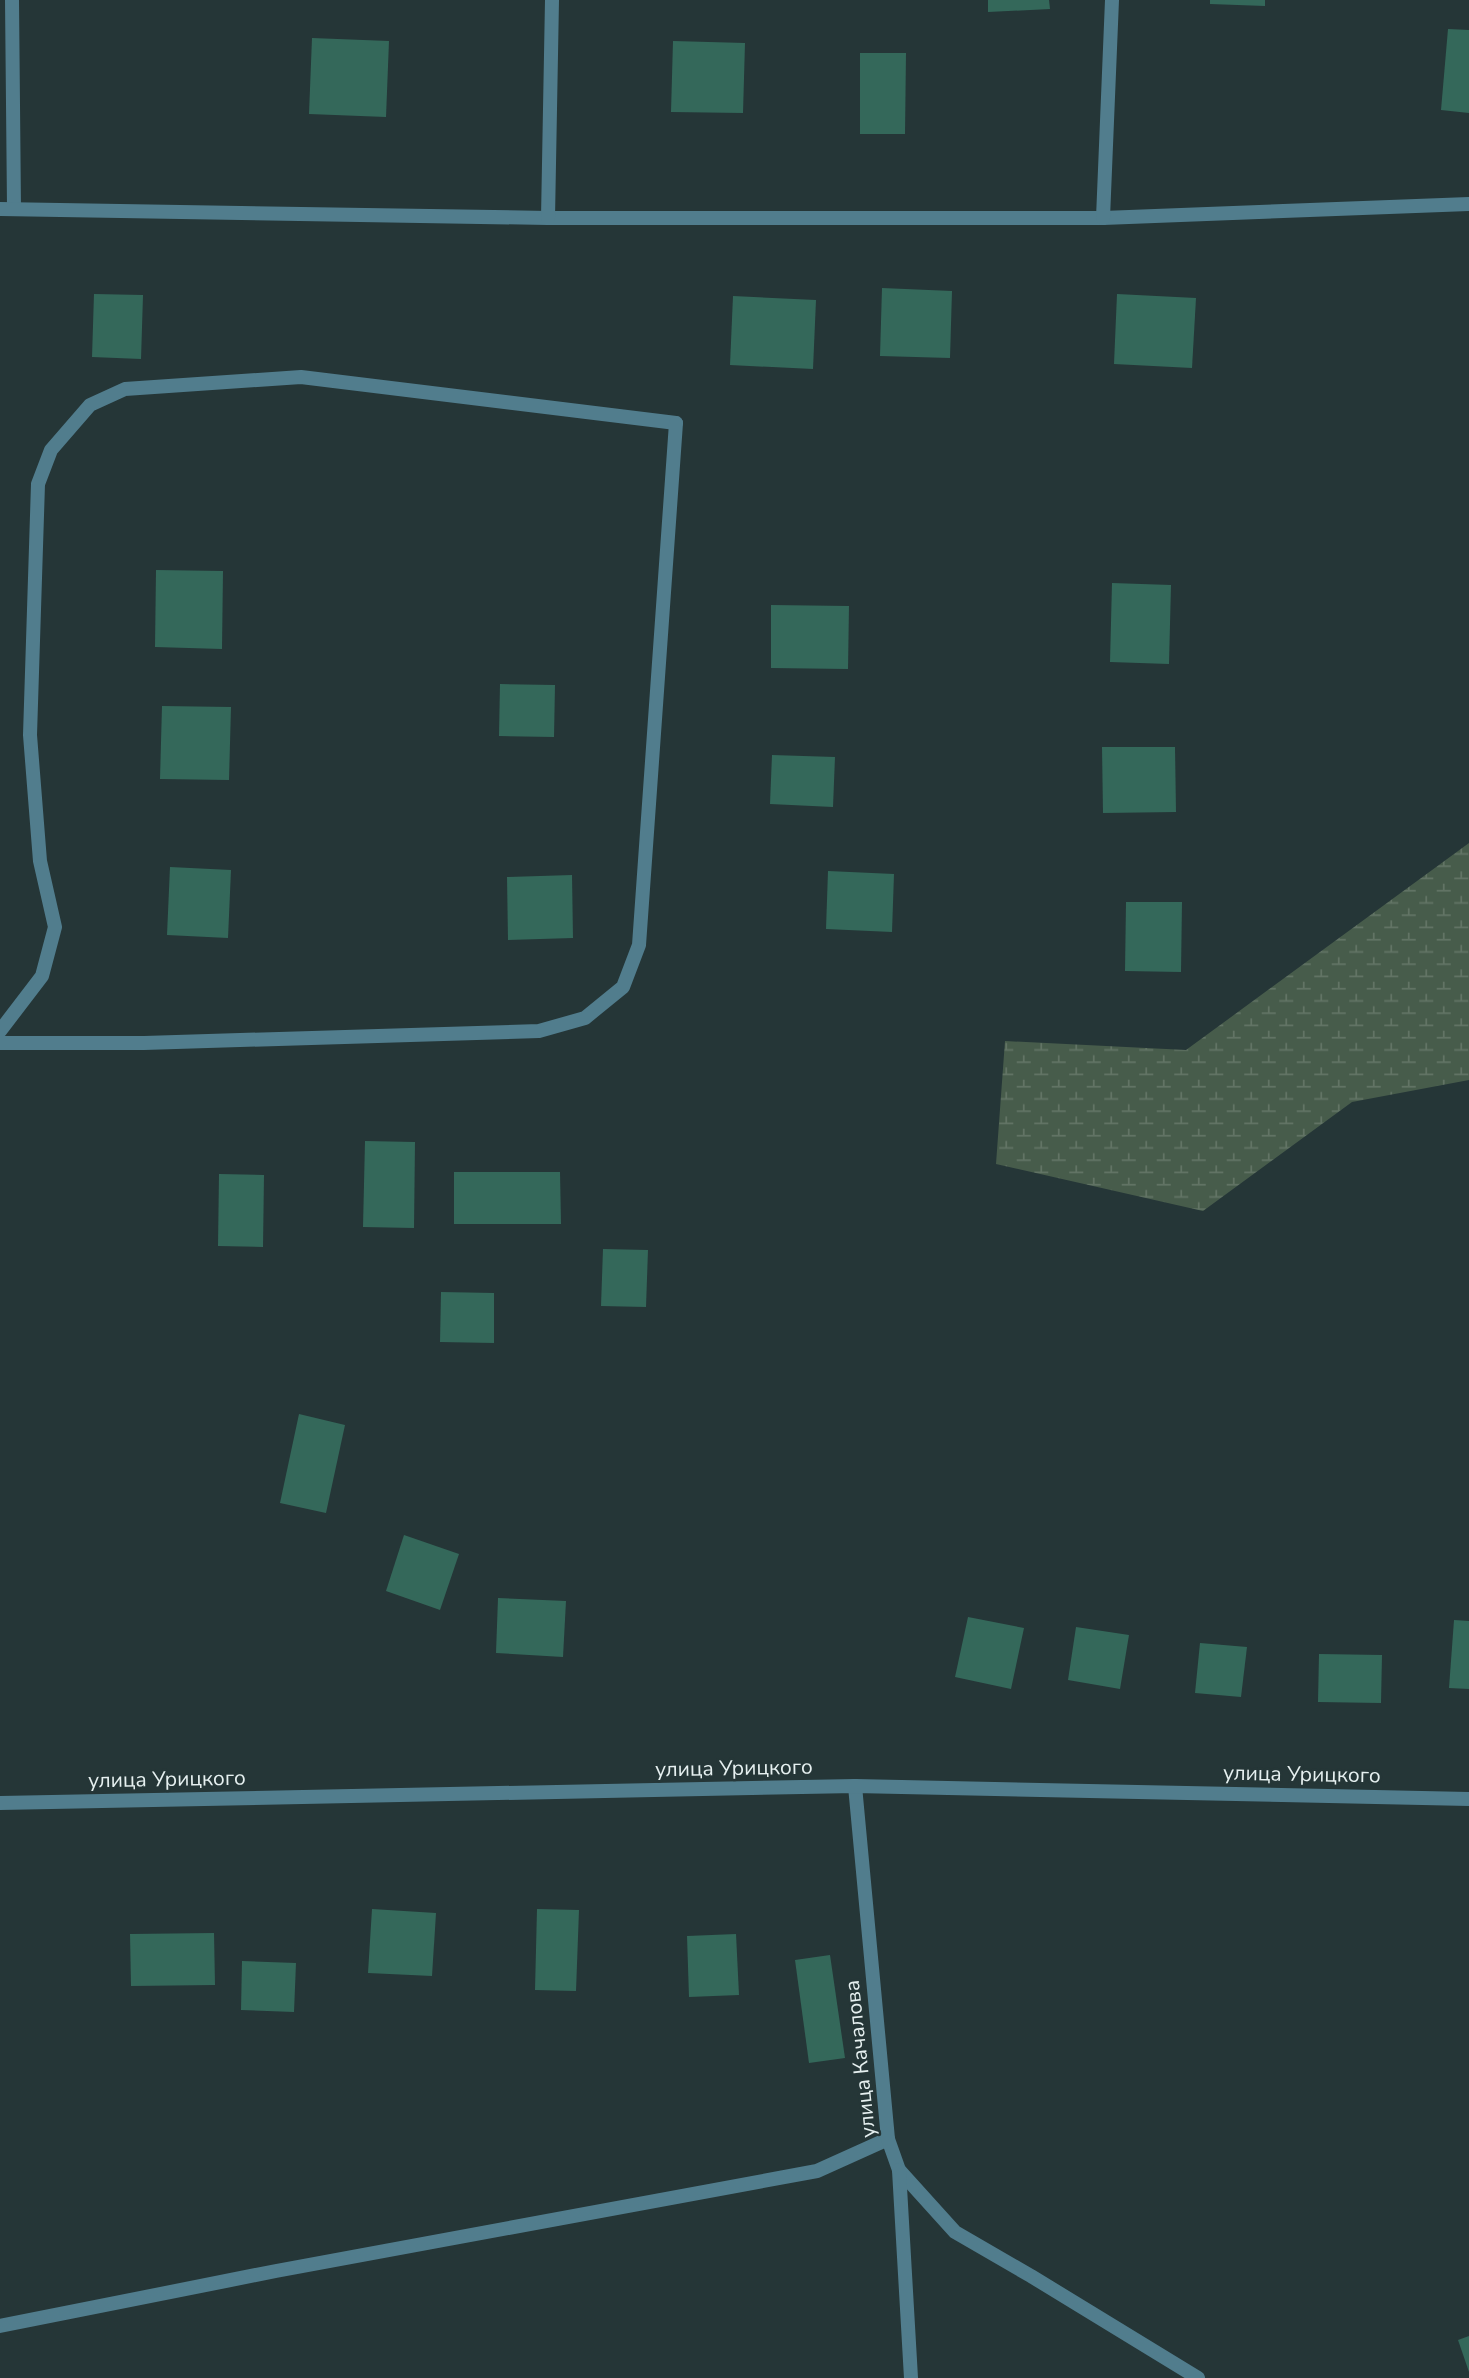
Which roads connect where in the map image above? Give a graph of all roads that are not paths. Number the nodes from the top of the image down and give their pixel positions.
1 (12, 0) edge
2 (552, 0) edge
3 (1112, 0) edge
4 (1469, 204) edge
5 (7, 208) edge
6 (548, 218) junction
7 (1103, 218) junction
8 (0, 1031) edge
9 (0, 1044) edge
10 (855, 1786) junction
11 (1469, 1799) edge
12 (0, 1803) edge
13 (888, 2139) junction
14 (899, 2170) junction
15 (0, 2326) edge
16 (911, 2378) edge
17 (1198, 2378) edge

1 - 5 street
2 - 6 street
3 - 7 street
4 - 7 street
5 - 6 street
6 - 7 street
8 - 9 street
10 - 11 street, улица Урицкого
10 - 12 street, улица Урицкого
10 - 13 street, улица Качалова
13 - 14 street, улица Качалова
13 - 15 street
14 - 16 street
14 - 17 street, улица Качалова

